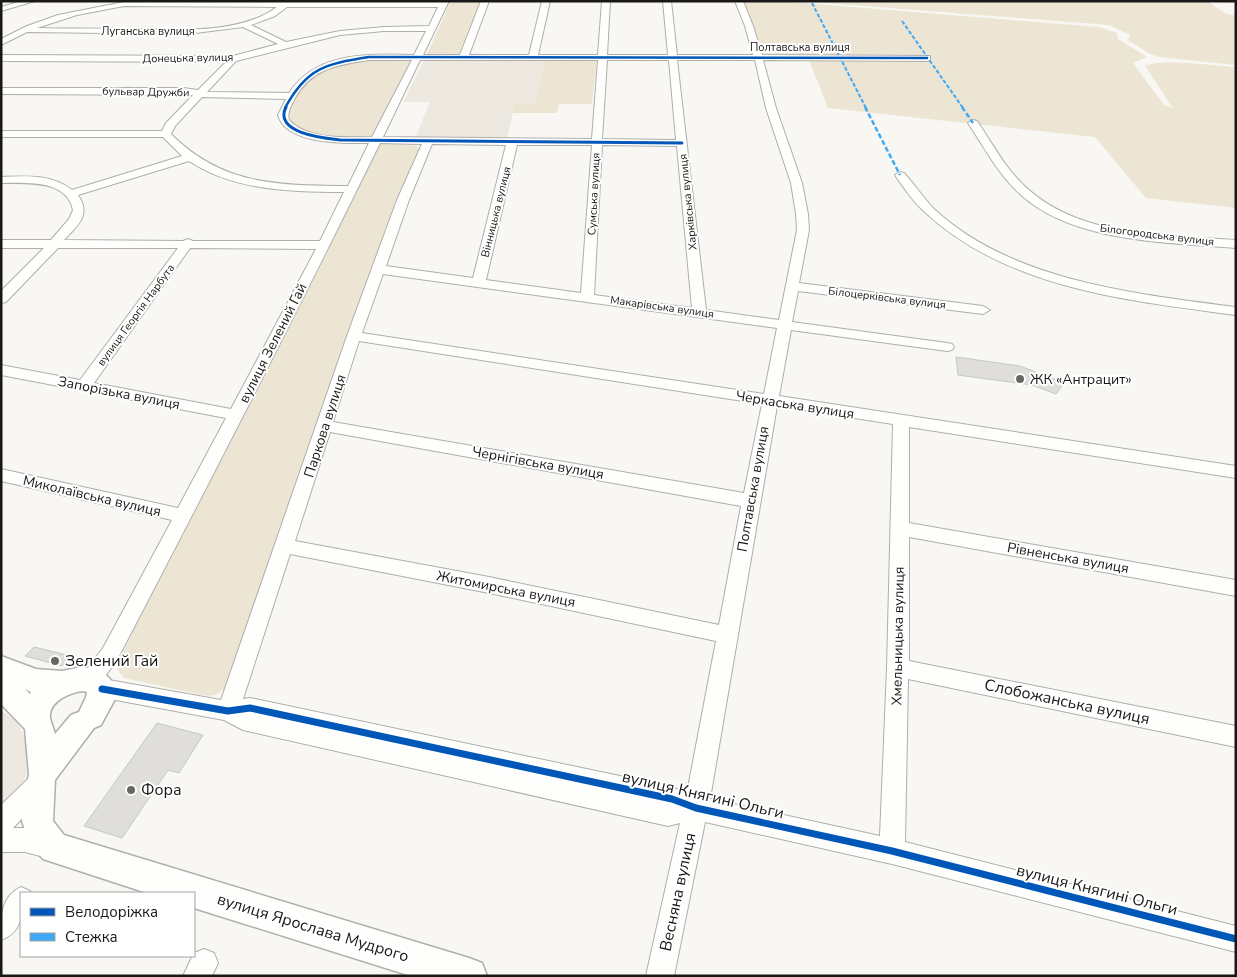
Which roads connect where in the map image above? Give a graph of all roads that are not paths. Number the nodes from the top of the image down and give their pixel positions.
1 (31, 1) edge
2 (485, 1) edge
3 (546, 1) edge
4 (606, 1) edge
5 (667, 1) edge
6 (739, 1) edge
7 (287, 3) edge
8 (444, 3) edge
9 (1, 9) edge
10 (244, 24) junction
11 (433, 28) junction
12 (8, 30) dead end
13 (22, 30) junction
14 (1, 43) edge
15 (285, 45) junction
16 (418, 56) junction
17 (464, 56) junction
18 (533, 56) junction
19 (603, 57) junction
20 (672, 57) junction
21 (758, 57) junction
22 (1, 58) edge
23 (927, 58) dead end
24 (233, 59) junction
25 (1, 91) edge
26 (201, 94) junction
27 (292, 96) junction
28 (973, 123) dead end
29 (1, 134) edge
30 (166, 134) junction
31 (375, 140) junction
32 (428, 142) junction
33 (512, 142) junction
34 (597, 143) junction
35 (682, 143) junction
36 (190, 157) junction
37 (900, 176) dead end
38 (1, 180) edge
39 (352, 189) junction
40 (70, 194) junction
41 (188, 243) junction
42 (1, 244) edge
43 (53, 244) junction
44 (1236, 244) edge
45 (324, 245) junction
46 (378, 270) junction
47 (479, 282) junction
48 (791, 286) junction
49 (587, 297) junction
50 (1, 299) edge
51 (983, 310) dead end
52 (1236, 310) edge
53 (699, 312) junction
54 (784, 324) junction
55 (354, 336) junction
56 (947, 347) dead end
57 (1, 370) edge
58 (84, 386) junction
59 (770, 401) junction
60 (236, 415) junction
61 (901, 421) junction
62 (325, 426) junction
63 (1236, 472) edge
64 (1, 475) edge
65 (751, 501) junction
66 (183, 516) junction
67 (900, 528) junction
68 (284, 546) junction
69 (1236, 588) edge
70 (727, 635) junction
71 (1, 668) edge
72 (898, 668) junction
73 (61, 683) junction
74 (96, 684) junction
75 (1, 687) edge
76 (143, 695) junction
77 (228, 711) junction
78 (86, 720) junction
79 (38, 724) junction
80 (1236, 737) edge
81 (42, 777) junction
82 (696, 808) junction
83 (1, 822) edge
84 (1, 840) edge
85 (54, 848) junction
86 (892, 851) junction
87 (190, 892) edge
88 (195, 894) edge
89 (20, 901) edge
90 (1, 927) edge
91 (1236, 939) edge
92 (433, 971) edge
93 (469, 976) edge
94 (660, 976) edge

1 - 9 street
2 - 17 street
3 - 18 street
4 - 19 street, Сумська вулиця
5 - 20 street, Харківська вулиця
6 - 21 street, Полтавська вулиця
7 - 8 street
7 - 10 street, Луганська вулиця
7 - 13 street
8 - 11 street, вулиця Зелений Гай
10 - 13 street, Луганська вулиця
10 - 15 street
11 - 15 street, Донецька вулиця
11 - 16 street, вулиця Зелений Гай
12 - 13 street, Луганська вулиця
13 - 14 street
15 - 24 street, Донецька вулиця
16 - 17 street, Полтавська вулиця
16 - 27 street, Полтавська вулиця
16 - 31 street, вулиця Зелений Гай
17 - 18 street, Полтавська вулиця
18 - 19 street, Полтавська вулиця
19 - 20 street, Полтавська вулиця
19 - 34 street, Сумська вулиця
20 - 21 street, Полтавська вулиця
20 - 35 street, Харківська вулиця
21 - 23 street, Полтавська вулиця
21 - 48 street, Полтавська вулиця
22 - 24 street, Донецька вулиця
24 - 26 street
25 - 26 street, бульвар Дружби
26 - 27 street, бульвар Дружби
26 - 30 street
27 - 31 street, Полтавська вулиця
28 - 44 street, Білогородська вулиця
29 - 30 street
30 - 36 street
31 - 32 street
31 - 39 street, вулиця Зелений Гай
32 - 33 street
32 - 46 street, Паркова вулиця
33 - 34 street
33 - 47 street, Вінницька вулиця
34 - 35 street
34 - 49 street, Сумська вулиця
35 - 53 street, Харківська вулиця
36 - 39 street
36 - 40 street
37 - 52 street
38 - 40 street
39 - 45 street, вулиця Зелений Гай
40 - 43 street
41 - 43 street, вулиця Георгія Нарбута
41 - 45 street, вулиця Георгія Нарбута
41 - 58 street, вулиця Георгія Нарбута
42 - 43 street, вулиця Георгія Нарбута
43 - 50 street
45 - 60 street, вулиця Зелений Гай
46 - 47 street, Макарівська вулиця
46 - 55 street, Паркова вулиця
47 - 49 street, Макарівська вулиця
48 - 51 street, Білоцерківська вулиця
48 - 54 street, Полтавська вулиця
49 - 53 street, Макарівська вулиця
53 - 54 street, Макарівська вулиця
54 - 56 street, Макарівська вулиця
54 - 59 street, Полтавська вулиця
55 - 59 street, Черкаська вулиця
55 - 62 street, Паркова вулиця
57 - 58 street, Запорізька вулиця
58 - 60 street, Запорізька вулиця
59 - 61 street, Черкаська вулиця
59 - 65 street, Полтавська вулиця
60 - 66 street, вулиця Зелений Гай
61 - 63 street, Черкаська вулиця
61 - 67 street, Хмельницька вулиця
62 - 65 street, Чернігівська вулиця
62 - 68 street, Паркова вулиця
64 - 66 street, Миколаївська вулиця
65 - 70 street, Полтавська вулиця
66 - 74 street, вулиця Зелений Гай
67 - 69 street, Рівненська вулиця
67 - 72 street, Хмельницька вулиця
68 - 70 street, Житомирська вулиця
68 - 77 street, Паркова вулиця
70 - 82 street, Полтавська вулиця
71 - 73 main road
72 - 80 street, Слобожанська вулиця
72 - 86 street, Хмельницька вулиця
73 - 74 main road
73 - 79 main road
74 - 76 street, вулиця Княгині Ольги
74 - 78 main road
75 - 79 main road
76 - 77 street, вулиця Княгині Ольги
76 - 78 street, вулиця Княгині Ольги
77 - 82 street, вулиця Княгині Ольги
78 - 79 main road
78 - 81 main road
79 - 81 main road
81 - 83 street
81 - 85 main road
82 - 86 street, вулиця Княгині Ольги
82 - 94 street, Весняна вулиця
84 - 85 street
85 - 87 main road, вулиця Ярослава Мудрого
86 - 91 street, вулиця Княгині Ольги
88 - 92 main road, вулиця Ярослава Мудрого
89 - 90 street
92 - 93 main road, вулиця Ярослава Мудрого

